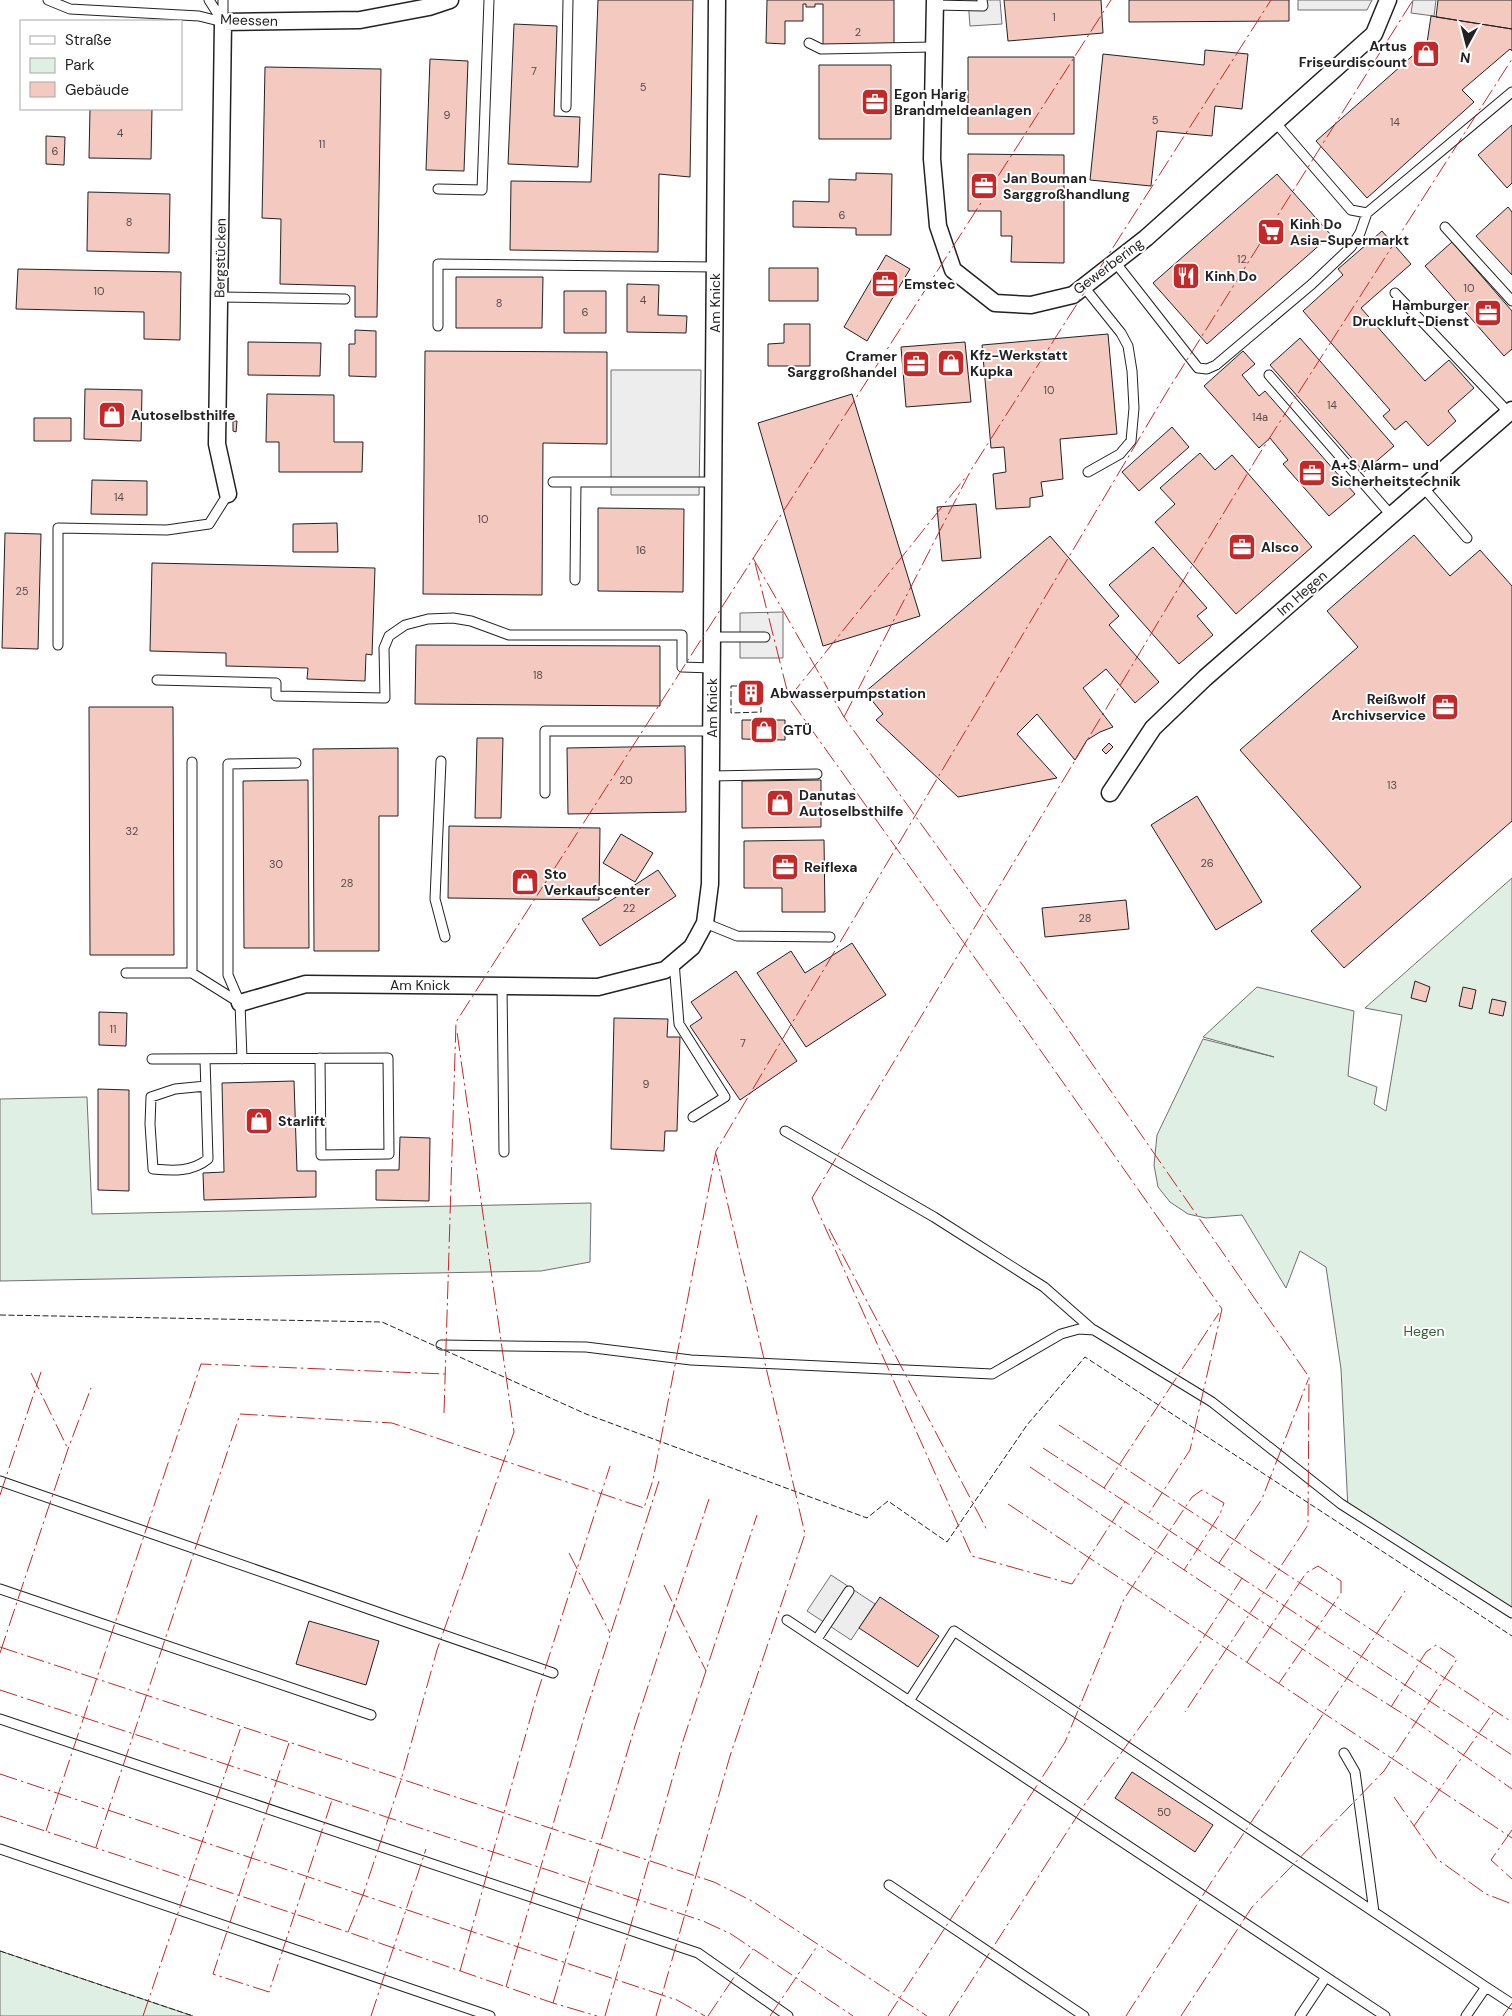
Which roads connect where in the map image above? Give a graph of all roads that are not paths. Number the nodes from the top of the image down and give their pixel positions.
1 (48, 0) edge
2 (209, 0) edge
3 (223, 0) edge
4 (450, 0) edge
5 (489, 0) edge
6 (568, 0) edge
7 (717, 0) edge
8 (982, 0) edge
9 (1388, 0) edge
10 (935, 3) edge
11 (223, 22) junction
12 (809, 43) dead end
13 (934, 47) junction
14 (1512, 92) edge
15 (566, 106) dead end
16 (1275, 122) junction
17 (438, 189) dead end
18 (1367, 213) junction
19 (1445, 227) dead end
20 (1115, 262) junction
21 (715, 266) junction
22 (1084, 287) junction
23 (1395, 293) dead end
24 (219, 297) junction
25 (345, 299) dead end
26 (1512, 301) edge
27 (438, 326) dead end
28 (1269, 376) dead end
29 (1511, 413) edge
30 (1088, 472) dead end
31 (553, 482) dead end
32 (576, 482) junction
33 (713, 482) junction
34 (1422, 487) junction
35 (228, 494) joint
36 (1391, 515) junction
37 (1467, 538) dead end
38 (575, 580) dead end
39 (712, 637) junction
40 (765, 637) dead end
41 (58, 645) dead end
42 (712, 668) junction
43 (157, 680) dead end
44 (711, 731) junction
45 (441, 761) dead end
46 (192, 762) dead end
47 (296, 763) dead end
48 (817, 774) dead end
49 (711, 776) junction
50 (545, 793) dead end
51 (1110, 793) dead end
52 (705, 923) junction
53 (445, 937) dead end
54 (830, 937) dead end
55 (674, 962) junction
56 (126, 973) dead end
57 (192, 973) junction
58 (502, 985) junction
59 (240, 1003) junction
60 (320, 1058) junction
61 (152, 1059) dead end
62 (205, 1059) junction
63 (242, 1059) junction
64 (206, 1086) junction
65 (693, 1117) dead end
66 (785, 1131) dead end
67 (504, 1152) dead end
68 (1094, 1330) junction
69 (441, 1345) dead end
70 (0, 1481) edge
71 (0, 1589) edge
72 (849, 1591) dead end
73 (1512, 1613) edge
74 (787, 1620) dead end
75 (817, 1639) junction
76 (553, 1673) dead end
77 (909, 1701) junction
78 (372, 1715) dead end
79 (0, 1719) edge
80 (1344, 1752) dead end
81 (0, 1849) edge
82 (889, 1885) dead end
83 (1374, 1912) junction
84 (1326, 1977) junction
85 (1486, 1987) junction
86 (1512, 2004) edge
87 (490, 2016) edge
88 (788, 2016) edge
89 (1084, 2016) edge
90 (1300, 2016) edge
91 (1385, 2016) edge
92 (1466, 2016) edge

1 - 11 lane, Meessen
2 - 11 lane
3 - 11 lane
4 - 11 street, Meessen
5 - 17 lane
6 - 15 lane
7 - 21 street, Am Knick
8 - 10 lane
9 - 16 street, Gewerbering
10 - 13 street, Gewerbering
11 - 24 street, Bergstücken
12 - 13 lane
13 - 22 street, Gewerbering
14 - 18 lane
16 - 18 lane
16 - 20 street, Gewerbering
18 - 20 lane
19 - 26 lane
20 - 22 street, Gewerbering
21 - 27 lane
21 - 33 street, Am Knick
22 - 30 lane
23 - 29 lane
24 - 25 lane
24 - 35 street, Bergstücken
28 - 36 lane
29 - 34 street, Im Hegen
31 - 32 lane
32 - 33 lane
32 - 38 lane
33 - 39 street, Am Knick
34 - 36 street, Im Hegen
34 - 37 lane
35 - 41 lane
36 - 51 street, Im Hegen
39 - 40 lane
39 - 42 street, Am Knick
42 - 43 lane
42 - 44 street, Am Knick
44 - 49 street, Am Knick
44 - 50 lane
45 - 53 lane
46 - 57 lane
47 - 59 lane
48 - 49 lane
49 - 52 street, Am Knick
52 - 54 lane
52 - 55 street, Am Knick
55 - 58 street, Am Knick
55 - 65 lane
56 - 57 lane
57 - 59 lane
58 - 59 street, Am Knick
58 - 67 lane
59 - 63 lane
60 - 60 lane
60 - 63 lane
61 - 62 lane
62 - 63 lane
62 - 64 lane
64 - 64 lane
66 - 68 lane
68 - 69 lane
68 - 73 lane
70 - 76 lane
71 - 78 lane
72 - 75 lane
74 - 75 lane
75 - 77 lane
77 - 83 lane
77 - 84 lane
79 - 88 lane
80 - 83 lane
81 - 87 lane
82 - 89 lane
83 - 85 lane
84 - 90 lane
84 - 91 lane
85 - 86 lane
85 - 92 lane

